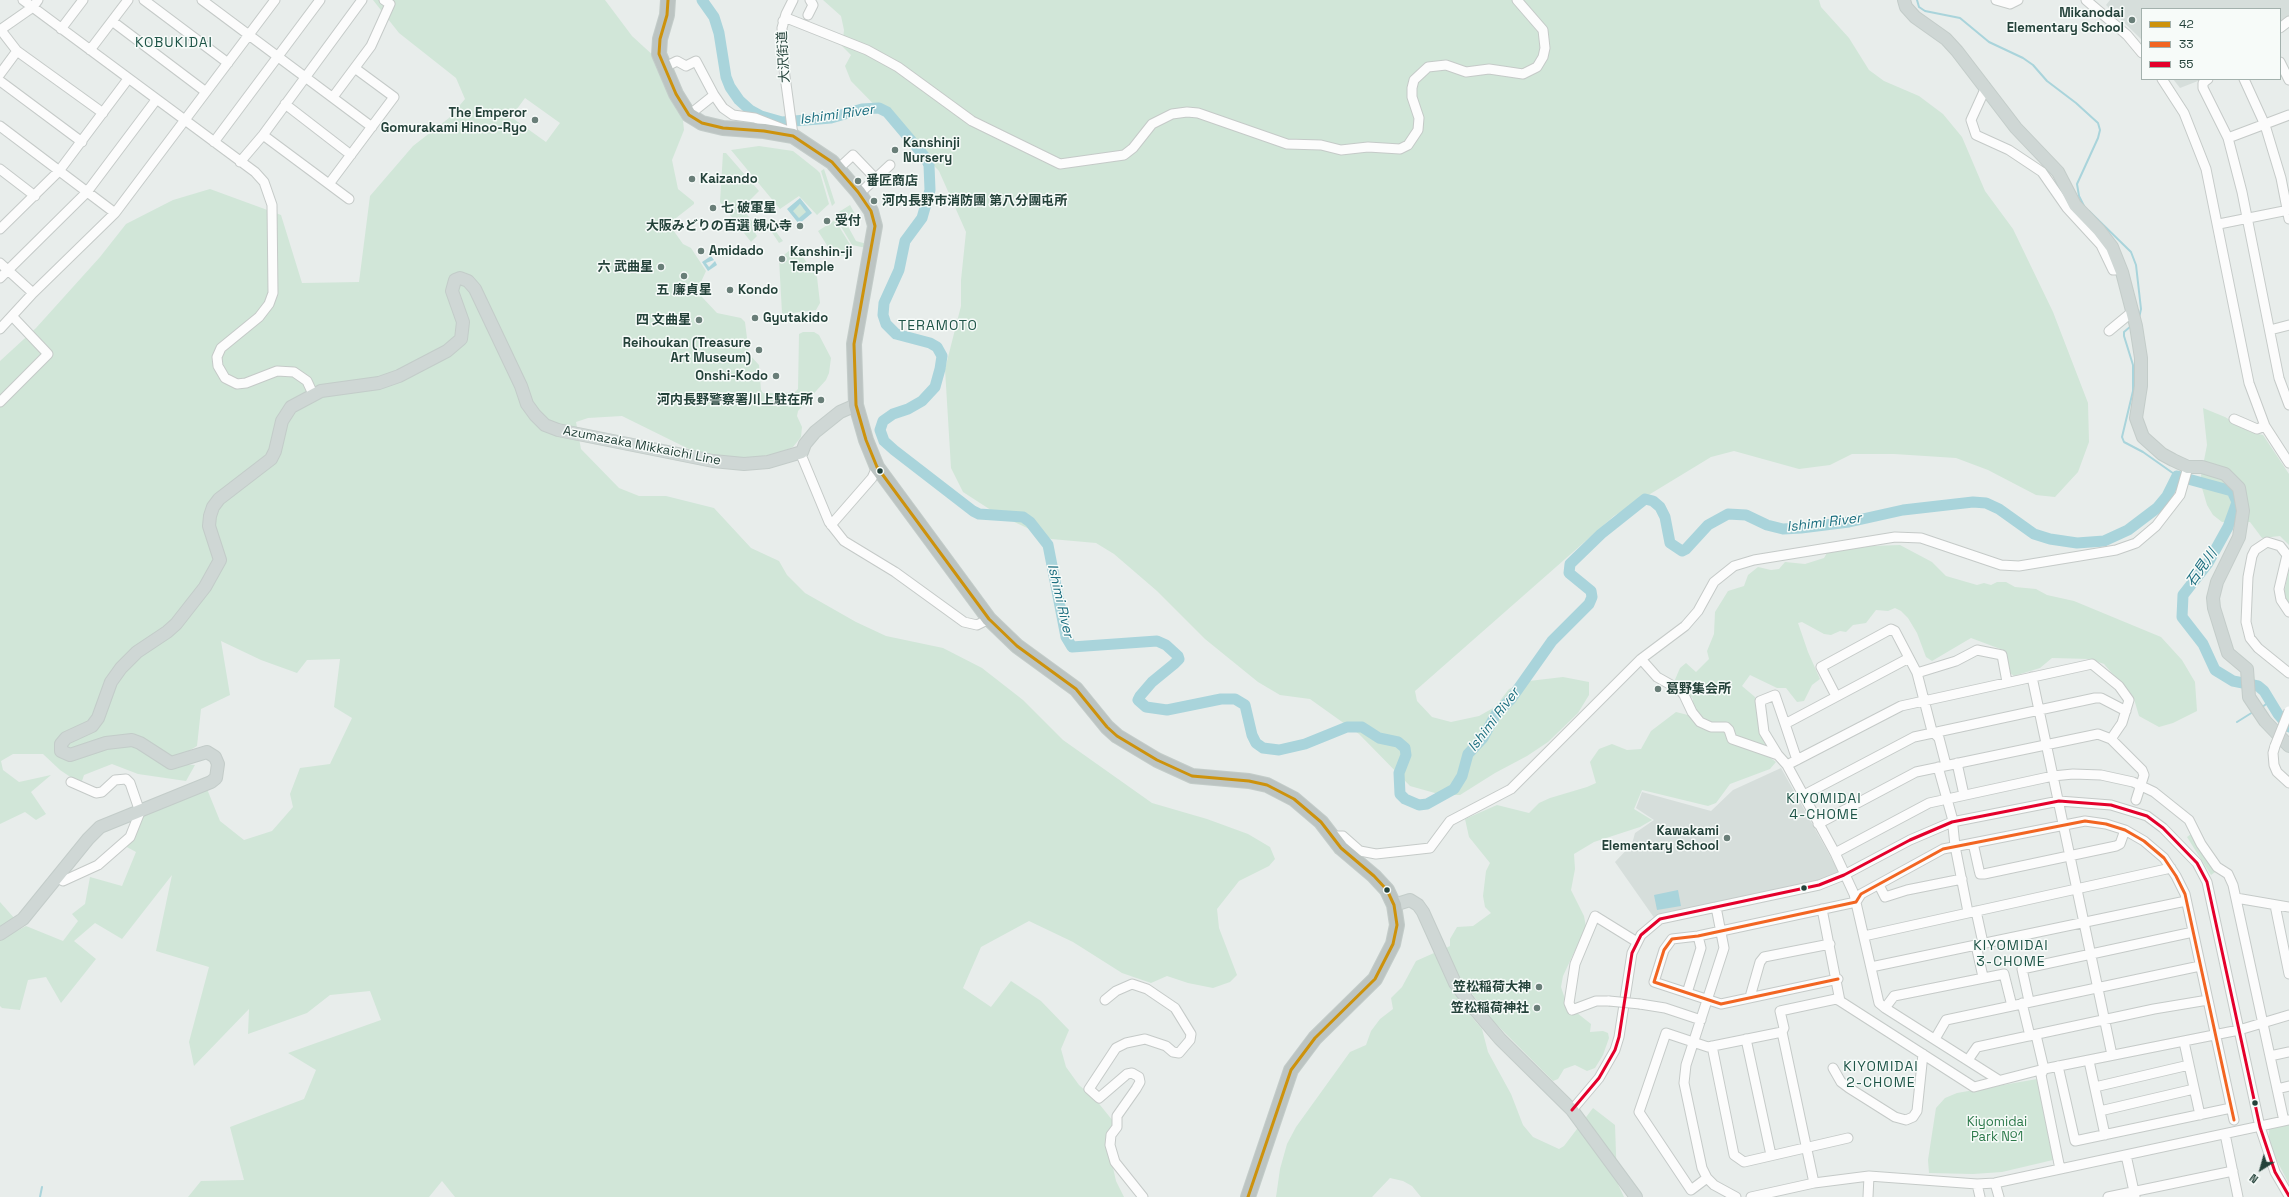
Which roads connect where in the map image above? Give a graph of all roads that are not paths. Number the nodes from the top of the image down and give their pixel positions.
1 (23, 0) edge
2 (83, 0) edge
3 (128, 0) edge
4 (144, 0) edge
5 (202, 0) edge
6 (320, 0) edge
7 (362, 0) edge
8 (384, 0) edge
9 (668, 0) edge
10 (794, 0) edge
11 (810, 0) edge
12 (1517, 0) edge
13 (1904, 0) edge
14 (1996, 0) edge
15 (2018, 0) edge
16 (2086, 0) edge
17 (270, 2) edge
18 (35, 4) edge
19 (808, 15) dead end
20 (112, 21) junction
21 (783, 21) junction
22 (2289, 21) edge
23 (2281, 27) edge
24 (0, 29) edge
25 (61, 29) junction
26 (249, 35) junction
27 (90, 50) junction
28 (17, 51) junction
29 (2141, 52) edge
30 (278, 56) junction
31 (228, 63) junction
32 (2281, 64) edge
33 (665, 67) junction
34 (356, 69) junction
35 (0, 74) edge
36 (305, 76) junction
37 (128, 79) junction
38 (2163, 80) edge
39 (2207, 80) edge
40 (2244, 80) edge
41 (2289, 80) edge
42 (0, 81) edge
43 (1986, 87) junction
44 (206, 92) junction
45 (714, 95) junction
46 (334, 97) junction
47 (156, 100) junction
48 (285, 104) junction
49 (103, 113) junction
50 (689, 115) junction
51 (2289, 115) edge
52 (185, 121) junction
53 (2265, 125) junction
54 (0, 126) edge
55 (372, 127) junction
56 (791, 127) junction
57 (263, 135) junction
58 (2228, 138) junction
59 (82, 142) junction
60 (214, 142) junction
61 (351, 155) junction
62 (240, 162) junction
63 (890, 165) dead end
64 (0, 169) edge
65 (838, 169) junction
66 (59, 171) junction
67 (876, 179) junction
68 (329, 184) junction
69 (87, 192) junction
70 (859, 194) junction
71 (35, 196) junction
72 (349, 199) dead end
73 (115, 213) junction
74 (2288, 213) edge
75 (2248, 218) junction
76 (4, 219) edge
77 (2218, 224) junction
78 (0, 229) edge
79 (2112, 247) junction
80 (0, 263) edge
81 (9, 270) junction
82 (0, 278) edge
83 (33, 293) junction
84 (13, 317) junction
85 (2134, 319) junction
86 (2289, 325) edge
87 (0, 329) edge
88 (2270, 330) junction
89 (2109, 331) dead end
90 (313, 394) junction
91 (0, 402) edge
92 (856, 405) junction
93 (2289, 405) edge
94 (2234, 419) dead end
95 (2265, 426) junction
96 (802, 452) junction
97 (2289, 463) edge
98 (877, 467) junction
99 (2188, 467) junction
100 (831, 525) junction
101 (2289, 612) edge
102 (989, 619) junction
103 (1909, 658) junction
104 (1641, 659) junction
105 (1917, 673) junction
106 (2289, 673) edge
107 (2032, 677) junction
108 (2007, 682) junction
109 (1836, 696) junction
110 (1925, 700) junction
111 (2039, 710) junction
112 (2126, 711) junction
113 (2289, 711) edge
114 (1785, 724) junction
115 (1935, 734) junction
116 (2111, 739) junction
117 (2046, 743) junction
118 (2289, 746) edge
119 (1778, 755) junction
120 (1797, 760) junction
121 (1957, 763) junction
122 (1787, 766) junction
123 (1942, 766) junction
124 (2053, 776) junction
125 (71, 782) dead end
126 (2289, 783) edge
127 (2141, 784) junction
128 (1964, 795) junction
129 (1802, 796) junction
130 (1947, 799) junction
131 (2136, 800) dead end
132 (2059, 801) junction
133 (140, 812) junction
134 (1952, 822) junction
135 (1818, 824) junction
136 (2063, 824) junction
137 (2125, 830) junction
138 (1332, 836) junction
139 (1973, 843) junction
140 (1955, 846) junction
141 (1835, 854) junction
142 (2070, 855) junction
143 (2171, 868) junction
144 (1844, 875) junction
145 (57, 878) junction
146 (1962, 879) junction
147 (1880, 884) junction
148 (2077, 889) junction
149 (2236, 898) junction
150 (2186, 901) junction
151 (1856, 902) junction
152 (1394, 905) junction
153 (2275, 905) junction
154 (1716, 907) junction
155 (2289, 907) edge
156 (1822, 909) junction
157 (1972, 912) junction
158 (2084, 921) junction
159 (1720, 931) junction
160 (2193, 932) junction
161 (0, 934) edge
162 (1698, 936) junction
163 (1864, 936) junction
164 (1637, 942) junction
165 (1830, 944) junction
166 (1979, 944) junction
167 (2091, 954) junction
168 (2200, 966) junction
169 (1871, 967) junction
170 (2289, 974) edge
171 (1983, 977) junction
172 (1838, 979) junction
173 (2099, 988) junction
174 (1687, 994) junction
175 (1750, 997) junction
176 (1105, 1000) dead end
177 (1707, 1000) junction
178 (2208, 1000) junction
179 (1840, 1001) junction
180 (2026, 1002) junction
181 (2012, 1006) junction
182 (1885, 1008) junction
183 (2289, 1015) edge
184 (1701, 1020) junction
185 (2106, 1020) junction
186 (2262, 1022) junction
187 (2239, 1030) junction
188 (1782, 1032) junction
189 (2215, 1035) junction
190 (2033, 1036) junction
191 (1746, 1039) junction
192 (1935, 1039) junction
193 (2184, 1042) junction
194 (1694, 1043) junction
195 (1712, 1046) junction
196 (2289, 1052) edge
197 (1923, 1054) junction
198 (2112, 1055) junction
199 (2270, 1056) junction
200 (1968, 1060) junction
201 (2089, 1060) junction
202 (2189, 1065) junction
203 (2058, 1066) junction
204 (1833, 1068) dead end
205 (2044, 1069) junction
206 (1997, 1079) junction
207 (2289, 1086) edge
208 (2095, 1087) junction
209 (2194, 1089) junction
210 (2277, 1089) junction
211 (2231, 1108) junction
212 (1572, 1110) junction
213 (2100, 1111) junction
214 (2200, 1114) junction
215 (2234, 1120) dead end
216 (2287, 1121) edge
217 (2260, 1127) junction
218 (2225, 1134) junction
219 (2105, 1135) junction
220 (1848, 1138) dead end
221 (1806, 1147) junction
222 (1771, 1155) junction
223 (2126, 1155) junction
224 (2060, 1169) junction
225 (2232, 1171) junction
226 (1869, 1176) junction
227 (1707, 1178) junction
228 (1814, 1183) junction
229 (1995, 1183) junction
230 (1977, 1184) junction
231 (2135, 1194) edge
232 (2289, 1196) edge
233 (1143, 1197) edge
234 (1248, 1197) edge
235 (1636, 1197) edge
236 (1736, 1197) edge
237 (1751, 1197) edge
238 (1868, 1197) edge
239 (1980, 1197) edge
240 (1999, 1197) edge
241 (2108, 1197) edge
242 (2238, 1197) edge

1 - 18 street
2 - 25 street
3 - 20 street
4 - 31 street
5 - 26 street
6 - 30 street
7 - 36 street
8 - 34 street
9 - 33 highway
10 - 21 street, 大沢街道
11 - 19 street
12 - 21 street
13 - 43 main road
14 - 15 street
16 - 29 street
17 - 26 street
18 - 24 street
18 - 25 street
20 - 27 street
20 - 44 street
21 - 56 street, 大沢街道
22 - 23 street
24 - 28 street
25 - 27 street
26 - 30 street
26 - 31 street
27 - 37 street
28 - 35 street
28 - 49 street
30 - 36 street
30 - 60 street
31 - 44 street
32 - 41 street
33 - 45 street
33 - 50 highway
34 - 46 street
34 - 55 street
36 - 46 street
36 - 48 street
37 - 47 street
37 - 49 street
38 - 77 street
39 - 58 street
40 - 53 street
42 - 59 street
43 - 79 main road
43 - 79 street
44 - 52 street
45 - 50 street
45 - 56 street
46 - 55 street
47 - 52 street
47 - 69 street
48 - 57 street
48 - 61 street
49 - 59 street
50 - 56 highway
51 - 53 street
52 - 60 street
52 - 73 street
53 - 58 street
53 - 74 street
54 - 66 street
55 - 61 street
56 - 65 highway
57 - 62 street
57 - 68 street
58 - 75 street
59 - 66 street
60 - 62 street
61 - 68 street
62 - 90 street
63 - 67 street
64 - 71 street
65 - 67 street
65 - 70 highway
66 - 69 street
66 - 71 street
67 - 70 street
68 - 72 street
69 - 73 street
69 - 81 street
70 - 92 highway
71 - 76 street
73 - 83 street
74 - 75 street
75 - 77 street
75 - 88 street
76 - 78 street
77 - 95 street
79 - 85 main road
80 - 81 street
81 - 82 street
81 - 83 street
83 - 84 street
84 - 87 street
84 - 91 street
85 - 89 street
85 - 99 main road
86 - 88 street
88 - 93 street
90 - 96 main road, Azumazaka Mikkaichi Line
90 - 133 main road, Azumazaka Mikkaichi Line
92 - 96 main road
92 - 98 highway
94 - 95 street
95 - 97 street
96 - 100 street
98 - 100 street
98 - 102 highway
99 - 104 street
99 - 118 main road
100 - 102 street
101 - 106 street
102 - 138 highway
103 - 105 street
103 - 109 street
103 - 109 street
104 - 119 street
104 - 138 street
105 - 108 street
105 - 110 street
107 - 108 street
107 - 111 street
107 - 112 street
108 - 110 street
109 - 114 street
110 - 115 street
110 - 120 street
111 - 112 street
111 - 115 street
111 - 117 street
112 - 116 street
113 - 126 street, bridge
114 - 119 street
114 - 120 street
115 - 123 street
115 - 129 street
116 - 117 street
116 - 127 street
117 - 121 street
117 - 124 street
119 - 122 street
120 - 122 street
121 - 123 street
121 - 128 street
122 - 129 street
123 - 130 street
123 - 135 street
124 - 127 street
124 - 128 street
124 - 132 street
125 - 133 street
127 - 131 street
127 - 149 street
128 - 130 street
129 - 135 street
130 - 134 street
130 - 141 street
132 - 134 street
132 - 136 street
132 - 187 street
133 - 145 main road, Azumazaka Mikkaichi Line
133 - 145 street
134 - 140 street
134 - 144 street
135 - 141 street
136 - 137 street
136 - 139 street
136 - 142 street
137 - 142 street
137 - 143 street
138 - 152 highway
139 - 140 street
139 - 142 street
140 - 146 street
140 - 147 street
141 - 144 street
142 - 148 street
143 - 148 street
143 - 150 street
144 - 151 street
144 - 154 street
145 - 161 main road, Azumazaka Mikkaichi Line
146 - 147 street
146 - 157 street
147 - 151 street
148 - 157 street
148 - 158 street
149 - 153 street
149 - 186 street
150 - 158 street
150 - 160 street
151 - 156 street
151 - 163 street
152 - 212 main road
152 - 234 highway
153 - 155 street
153 - 170 street
154 - 159 street
154 - 164 street
156 - 159 street
156 - 165 street
157 - 163 street
157 - 166 street
158 - 166 street
158 - 167 street
159 - 162 street
159 - 177 street
160 - 167 street
160 - 168 street
162 - 174 street
162 - 174 street
163 - 169 street
164 - 184 street, bridge
164 - 212 street
165 - 172 street
165 - 175 street
166 - 169 street
166 - 171 street
167 - 173 street
167 - 180 street
168 - 173 street
168 - 178 street
169 - 182 street
171 - 181 street
171 - 182 street
172 - 175 street
172 - 179 street
173 - 180 street
173 - 185 street
174 - 177 street
175 - 177 street
176 - 233 street
177 - 184 street
178 - 185 street
178 - 189 street
179 - 188 street
179 - 197 street
180 - 181 street
180 - 190 street
181 - 192 street
182 - 192 street
183 - 186 street
184 - 194 street
185 - 190 street
185 - 198 street
186 - 187 street
186 - 199 street
187 - 189 street
187 - 217 street
188 - 191 street
188 - 221 street
189 - 193 street
189 - 211 street
190 - 200 street
190 - 205 street
191 - 195 street
191 - 222 street
192 - 200 street
193 - 198 street
193 - 202 street
194 - 195 street
194 - 227 street
194 - 227 street
195 - 222 street
196 - 199 street
197 - 204 street
197 - 206 street
198 - 201 street
199 - 210 street
200 - 206 street
201 - 203 street
201 - 208 street
202 - 208 street
202 - 209 street
203 - 205 street
203 - 219 street
205 - 206 street
205 - 224 street
207 - 210 street
208 - 213 street
209 - 213 street
209 - 214 street
210 - 216 street
211 - 214 street
211 - 215 street
212 - 235 main road
213 - 219 street
214 - 219 street
216 - 217 street
217 - 218 street
217 - 232 street
218 - 223 street
218 - 225 street
220 - 221 street
221 - 222 street
221 - 228 street
223 - 224 street
223 - 231 street
224 - 229 street
225 - 231 street
225 - 242 street
226 - 228 street
226 - 230 street
226 - 238 street
227 - 236 street
228 - 237 street
229 - 230 street
229 - 240 street
230 - 239 street
231 - 241 street

